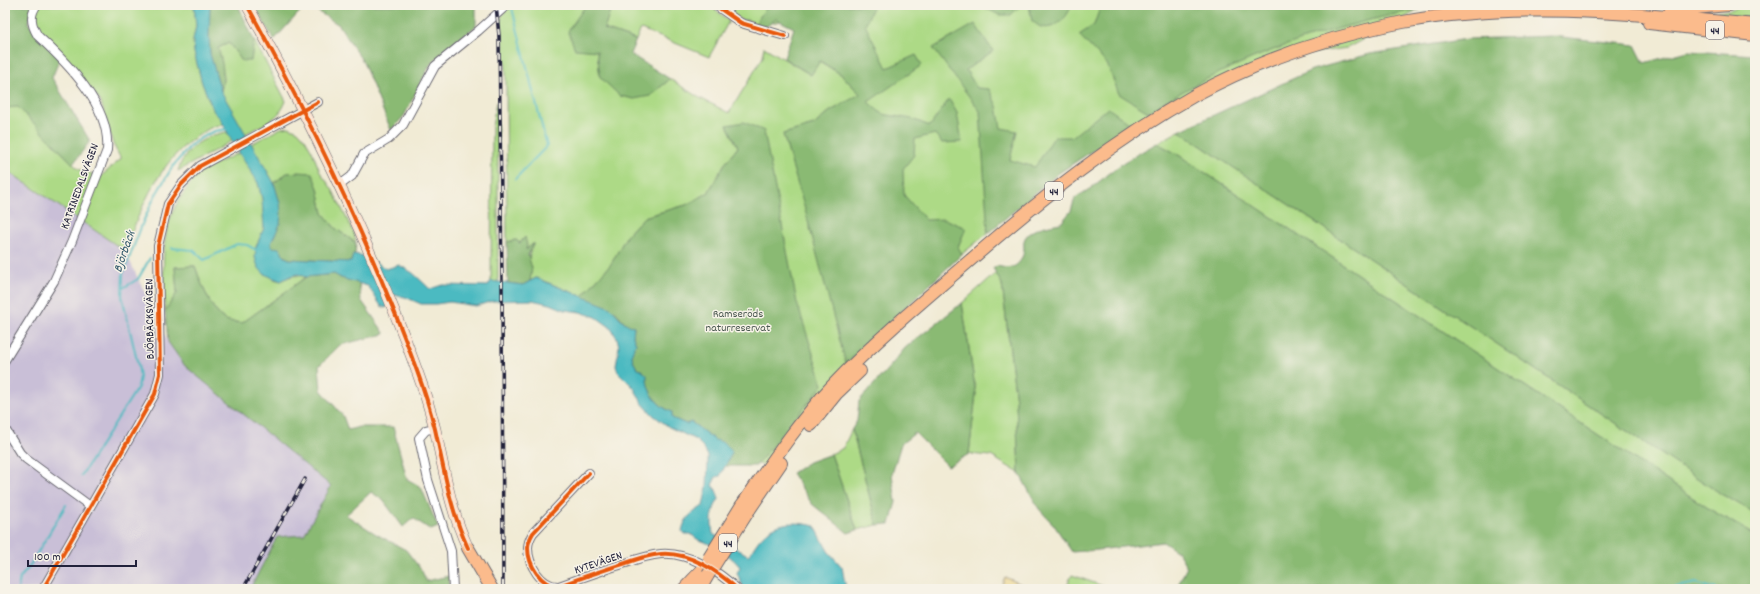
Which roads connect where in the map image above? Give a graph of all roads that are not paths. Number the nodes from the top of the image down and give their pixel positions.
1 (37, 5) edge
2 (247, 5) edge
3 (507, 5) edge
4 (715, 5) edge
5 (1728, 5) edge
6 (1609, 12) junction
7 (1755, 25) edge
8 (1755, 35) edge
9 (786, 36) dead end
10 (318, 102) dead end
11 (303, 110) junction
12 (340, 185) junction
13 (5, 360) edge
14 (5, 428) edge
15 (435, 428) junction
16 (589, 473) dead end
17 (90, 506) junction
18 (745, 508) junction
19 (468, 548) junction
20 (705, 573) junction
21 (43, 589) edge
22 (454, 589) edge
23 (487, 589) edge
24 (492, 589) edge
25 (684, 589) edge
26 (691, 589) edge
27 (700, 589) edge
28 (737, 589) edge

1 - 13 street, KATRINEDALSVÄGEN
2 - 11 street
3 - 12 street
4 - 9 street
5 - 6 main road, 44
6 - 7 main road, 44
6 - 18 main road, 44
8 - 18 main road, 44
10 - 11 street, BJÖRBÄCKSVÄGEN
11 - 12 street
11 - 17 street, BJÖRBÄCKSVÄGEN
12 - 15 street
14 - 17 street
15 - 19 street
15 - 22 street
16 - 28 street, KYTEVÄGEN
17 - 21 street, BJÖRBÄCKSVÄGEN
18 - 20 main road, 44, bridge
19 - 23 main road
19 - 24 main road
20 - 25 main road
20 - 26 main road, 44
20 - 27 main road, 44

